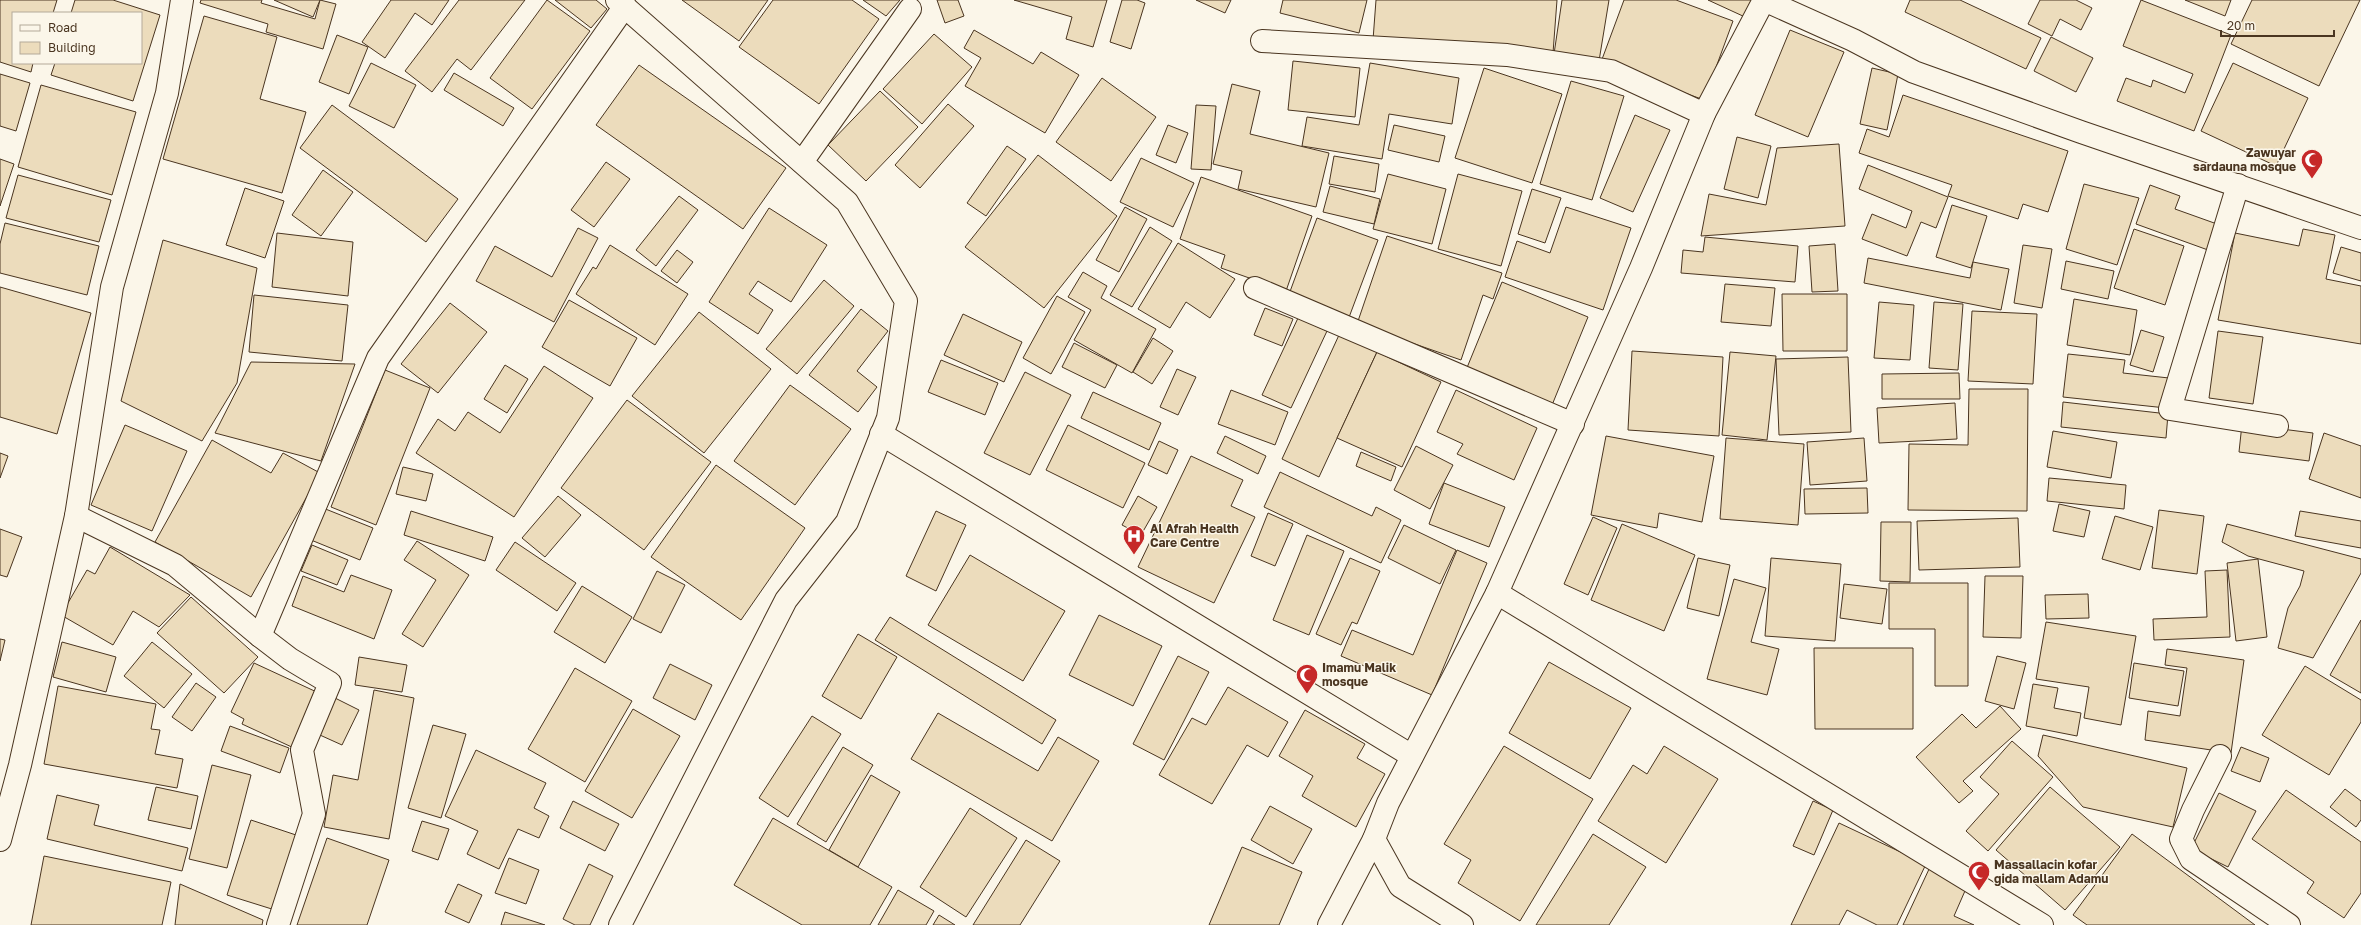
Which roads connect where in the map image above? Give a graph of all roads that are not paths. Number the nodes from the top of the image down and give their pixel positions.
1 (182, 0) edge
2 (1764, 0) edge
3 (621, 3) edge
4 (910, 9) dead end
5 (1262, 41) dead end
6 (1704, 114) junction
7 (802, 162) junction
8 (2238, 185) junction
9 (2361, 228) edge
10 (1254, 288) dead end
11 (1573, 424) junction
12 (2277, 426) dead end
13 (881, 434) junction
14 (76, 516) junction
15 (1497, 593) junction
16 (260, 636) junction
17 (1412, 756) junction
18 (2220, 756) dead end
19 (1374, 839) junction
20 (0, 840) edge
21 (278, 925) edge
22 (620, 925) edge
23 (1329, 925) edge
24 (1462, 925) edge
25 (2042, 925) edge
26 (2289, 925) edge

1 - 14 street
2 - 6 street
2 - 8 street
3 - 7 street
3 - 16 street
4 - 7 street
5 - 6 street
6 - 11 street
7 - 13 street
8 - 9 street
8 - 12 street
10 - 11 street
11 - 15 street
13 - 17 street
13 - 22 street
14 - 16 street
14 - 20 street
15 - 17 street
15 - 25 street
16 - 21 street
17 - 19 street
18 - 26 street
19 - 23 street
19 - 24 street

